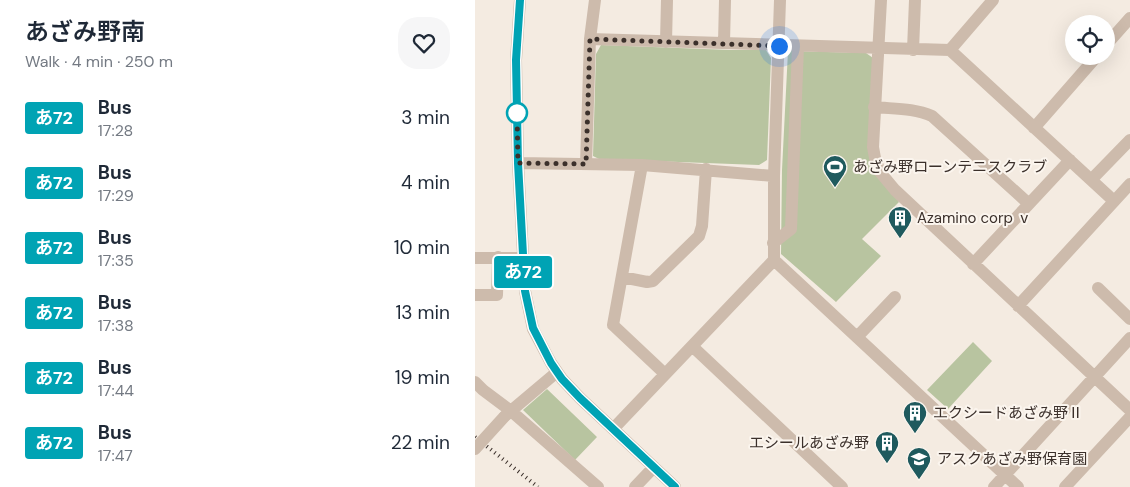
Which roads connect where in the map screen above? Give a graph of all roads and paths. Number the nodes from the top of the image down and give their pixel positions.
1 (520, 0) edge
2 (595, 0) edge
3 (667, 0) edge
4 (725, 0) edge
5 (780, 0) edge
6 (881, 0) edge
7 (915, 0) edge
8 (993, 0) edge
9 (1130, 18) edge
10 (1115, 35) edge
11 (590, 39) junction
12 (666, 42) junction
13 (723, 43) junction
14 (779, 46) junction
15 (798, 46) junction
16 (877, 48) junction
17 (913, 50) junction
18 (950, 50) junction
19 (1089, 65) edge
20 (874, 108) junction
21 (1034, 128) junction
22 (1130, 140) edge
23 (1069, 160) junction
24 (518, 163) junction
25 (586, 164) junction
26 (642, 165) junction
27 (705, 169) junction
28 (774, 176) junction
29 (1091, 180) junction
30 (1130, 184) edge
31 (1114, 201) junction
32 (1029, 204) junction
33 (773, 242) junction
34 (475, 258) edge
35 (498, 258) junction
36 (522, 258) junction
37 (774, 260) junction
38 (973, 264) junction
39 (622, 277) junction
40 (1098, 288) dead end
41 (475, 295) edge
42 (895, 298) dead end
43 (1018, 306) junction
44 (1130, 318) edge
45 (857, 338) junction
46 (1130, 338) edge
47 (691, 346) junction
48 (557, 372) junction
49 (664, 373) junction
50 (1094, 377) junction
51 (475, 382) edge
52 (1130, 410) edge
53 (508, 414) junction
54 (1130, 417) edge
55 (613, 429) junction
56 (475, 449) edge
57 (654, 467) junction
58 (1005, 475) junction
59 (598, 487) edge
60 (635, 487) edge
61 (675, 487) edge
62 (842, 487) edge
63 (994, 487) edge
64 (1018, 487) edge
65 (1065, 487) edge

1 - 24 street
2 - 11 street
3 - 12 street
4 - 13 street
5 - 14 street
6 - 16 street
7 - 17 street
8 - 18 street
9 - 10 street
11 - 12 street
11 - 25 street
12 - 13 street
13 - 14 street
14 - 15 street
14 - 28 street
15 - 16 street
15 - 33 street
16 - 17 street
16 - 20 street
17 - 18 street
18 - 21 street
19 - 21 street
20 - 32 street
20 - 38 street
21 - 23 street
22 - 29 street
23 - 29 street
23 - 32 street
24 - 25 street
24 - 36 street
25 - 26 street
26 - 27 street
26 - 39 street
27 - 28 street
27 - 39 street
28 - 33 street
29 - 31 street
30 - 31 street
31 - 43 street
32 - 38 street
33 - 37 street
34 - 35 street
35 - 36 street
35 - 41 street
36 - 48 street
37 - 45 street
37 - 47 street
38 - 43 street
39 - 49 street
40 - 44 street
42 - 45 street
43 - 50 street
45 - 58 street
46 - 50 street
47 - 49 street
47 - 62 street
48 - 53 street
48 - 55 street
49 - 55 street
50 - 52 street
50 - 58 street
51 - 53 street
53 - 56 street, bridge
53 - 59 street
54 - 65 street
55 - 57 street
57 - 60 street
57 - 61 street
58 - 63 street
58 - 64 street

